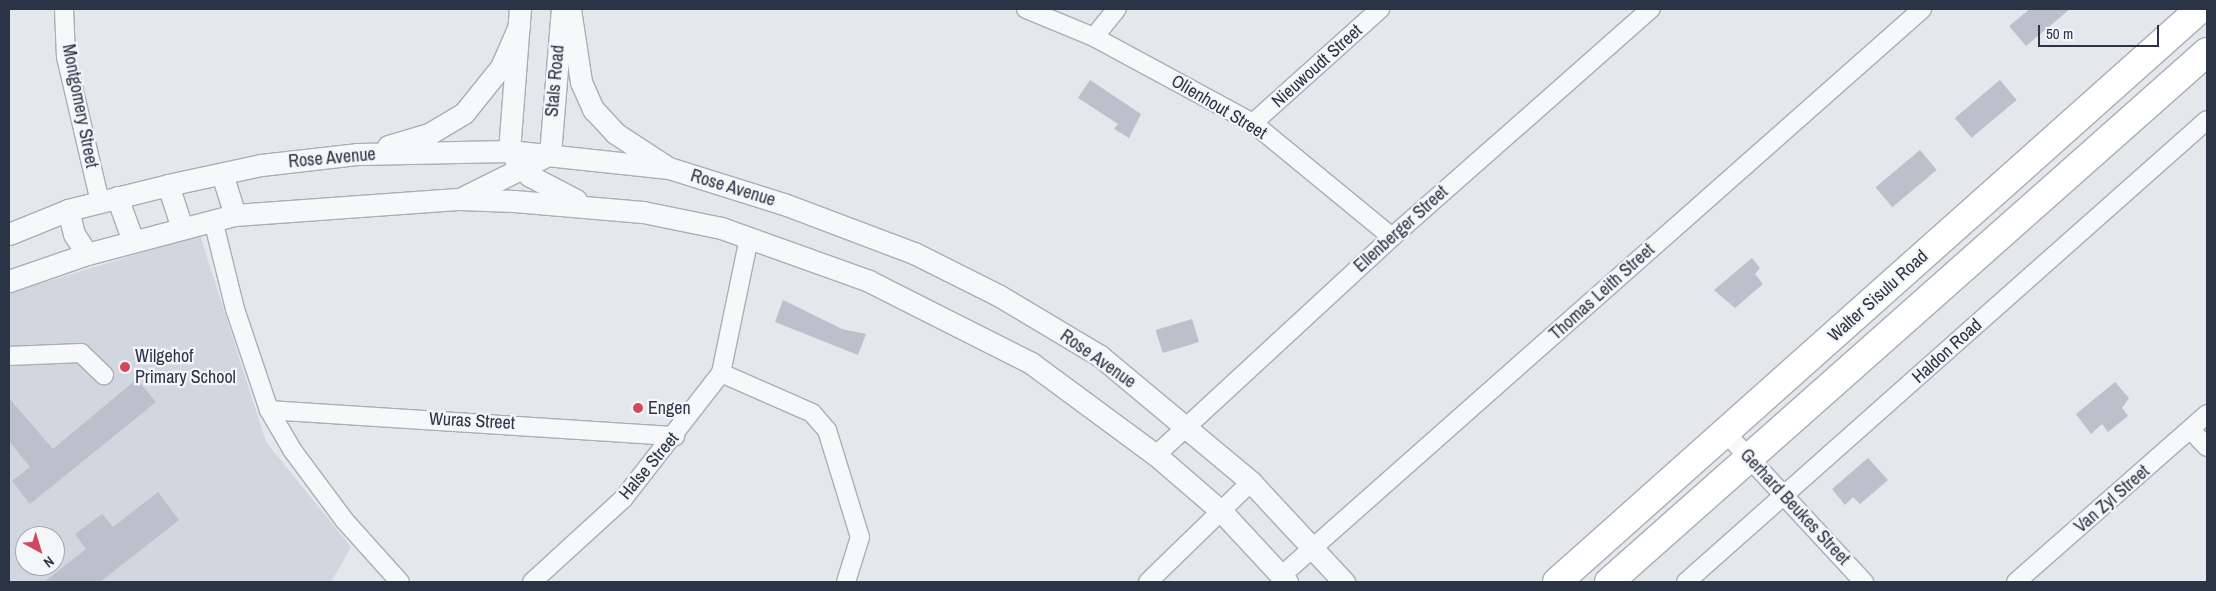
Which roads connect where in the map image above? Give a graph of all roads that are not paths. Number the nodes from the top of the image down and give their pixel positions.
1 (64, 9) edge
2 (562, 9) edge
3 (570, 9) edge
4 (1026, 9) edge
5 (1117, 9) edge
6 (1380, 9) edge
7 (1651, 9) edge
8 (1922, 9) edge
9 (2200, 9) edge
10 (520, 17) edge
11 (1094, 37) junction
12 (2207, 52) edge
13 (2207, 120) edge
14 (1253, 123) junction
15 (2063, 131) junction
16 (509, 151) junction
17 (358, 154) junction
18 (550, 154) junction
19 (2089, 157) junction
20 (668, 168) junction
21 (523, 169) junction
22 (222, 174) junction
23 (168, 185) junction
24 (460, 199) junction
25 (108, 200) junction
26 (584, 204) junction
27 (68, 210) junction
28 (235, 215) junction
29 (213, 220) junction
30 (182, 228) junction
31 (9, 234) edge
32 (1392, 236) junction
33 (750, 238) junction
34 (133, 241) junction
35 (87, 254) junction
36 (1919, 260) junction
37 (9, 281) edge
38 (1941, 288) junction
39 (9, 356) edge
40 (721, 373) junction
41 (104, 375) dead end
42 (269, 410) junction
43 (2207, 414) edge
44 (1187, 425) junction
45 (2191, 430) junction
46 (1725, 432) junction
47 (674, 436) junction
48 (2207, 447) edge
49 (1156, 455) junction
50 (1751, 457) junction
51 (1252, 482) junction
52 (1785, 494) junction
53 (1222, 512) junction
54 (1314, 547) junction
55 (1284, 579) edge
56 (1559, 581) edge
57 (400, 582) edge
58 (532, 582) edge
59 (846, 582) edge
60 (1148, 582) edge
61 (1344, 582) edge
62 (1609, 582) edge
63 (1686, 582) edge
64 (1864, 582) edge
65 (2016, 582) edge

1 - 25 street, Montgomery Street
2 - 18 street, Stals Road
3 - 20 street
4 - 11 street, Olienhout Street
5 - 11 street
6 - 14 street, Nieuwoudt Street
7 - 32 street, Ellenberger Street
8 - 54 street, Thomas Leith Street
9 - 15 highway, Walter Sisulu Road
10 - 16 street
10 - 17 street
11 - 14 street, Olienhout Street
12 - 19 highway, Walter Sisulu Road
13 - 52 street, Haldon Road
14 - 32 street, Olienhout Street
15 - 19 highway
15 - 36 highway, Walter Sisulu Road
16 - 17 street, Rose Avenue
16 - 18 street, Rose Avenue
16 - 21 street
17 - 22 street, Rose Avenue
18 - 20 street, Rose Avenue
18 - 21 street
19 - 38 highway, Walter Sisulu Road
20 - 44 street, Rose Avenue
21 - 24 street
21 - 26 street
22 - 23 street, Rose Avenue
22 - 28 street
23 - 25 street, Rose Avenue
23 - 30 street
24 - 26 street
24 - 28 street
25 - 27 street, Rose Avenue
25 - 34 street
26 - 33 street
27 - 31 street, Rose Avenue
27 - 35 street
28 - 29 street
29 - 30 street
29 - 42 street
30 - 34 street
32 - 44 street, Ellenberger Street
33 - 40 street, Halse Street
33 - 49 street
34 - 35 street
35 - 37 street
36 - 38 highway
36 - 46 highway, Walter Sisulu Road
38 - 50 highway, Walter Sisulu Road
39 - 41 street
40 - 47 street, Halse Street
40 - 59 street
42 - 47 street, Wuras Street
42 - 57 street
43 - 45 street, Van Zyl Street
44 - 49 street, Ellenberger Street
44 - 51 street, Rose Avenue
45 - 48 street
45 - 65 street, Van Zyl Street
46 - 50 street, Gerhard Beukes Street
46 - 56 highway, Walter Sisulu Road
47 - 58 street, Halse Street
49 - 53 street
50 - 52 street, Gerhard Beukes Street
50 - 62 highway, Walter Sisulu Road
51 - 53 street
51 - 54 street, Rose Avenue
52 - 63 street, Haldon Road
52 - 64 street, Gerhard Beukes Street
53 - 55 street
53 - 60 street
54 - 55 street, Thomas Leith Street
54 - 61 street, Rose Avenue

